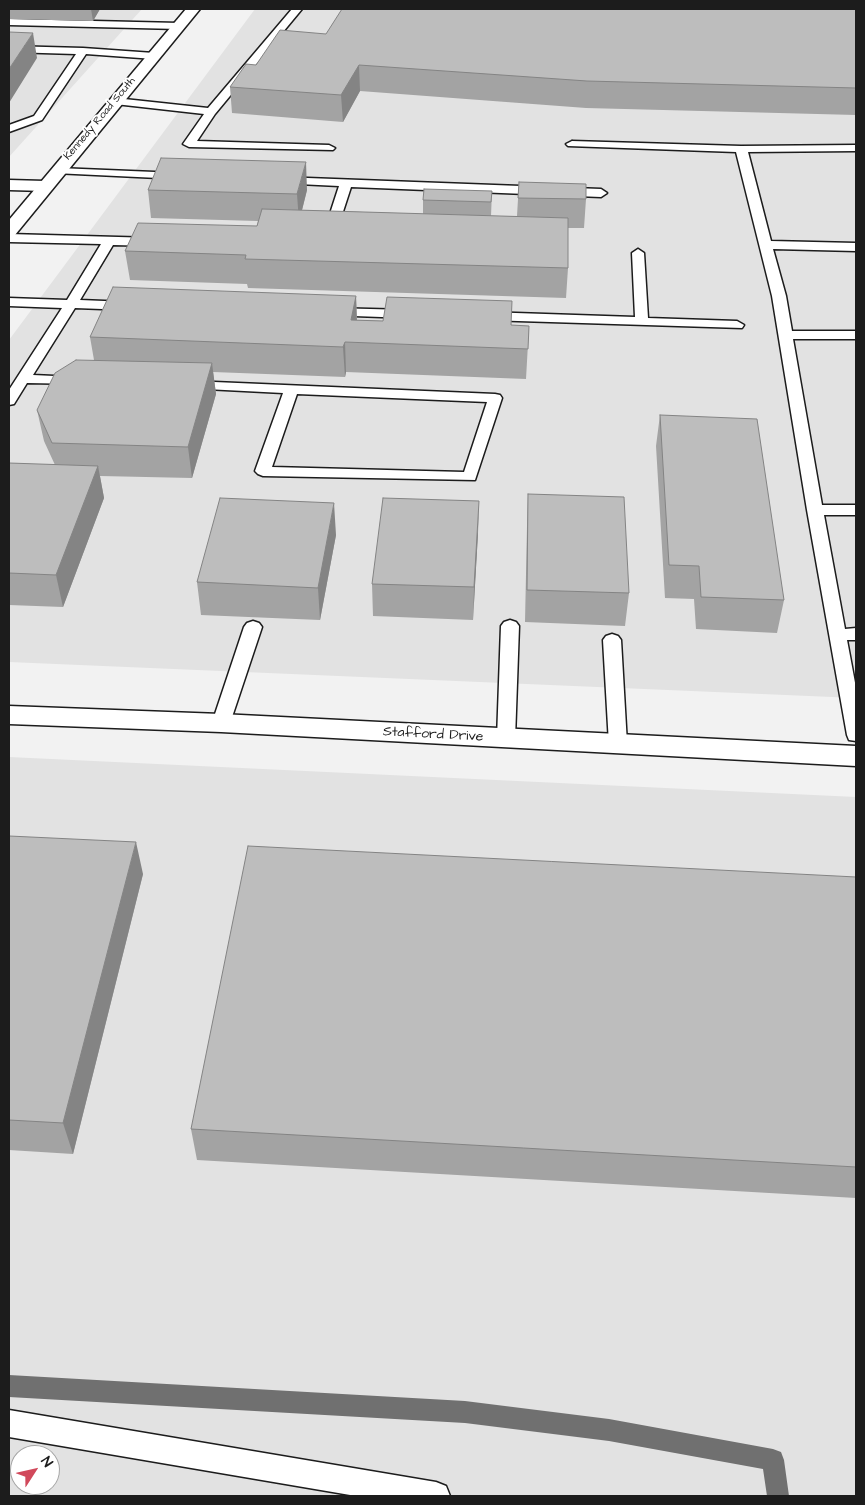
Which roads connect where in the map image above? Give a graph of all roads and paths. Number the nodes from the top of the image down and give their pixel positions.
1 (193, 9) edge
2 (297, 9) edge
3 (9, 22) edge
4 (179, 26) junction
5 (9, 49) edge
6 (83, 51) junction
7 (154, 56) junction
8 (116, 101) junction
9 (211, 112) junction
10 (9, 129) edge
11 (572, 144) dead end
12 (330, 148) dead end
13 (856, 148) edge
14 (740, 149) junction
15 (58, 171) junction
16 (187, 177) edge
17 (266, 180) edge
18 (346, 184) junction
19 (9, 185) edge
20 (45, 186) junction
21 (601, 192) dead end
22 (311, 229) edge
23 (9, 231) edge
24 (9, 238) edge
25 (109, 241) junction
26 (167, 242) edge
27 (766, 245) junction
28 (856, 247) edge
29 (638, 253) dead end
30 (9, 302) edge
31 (71, 304) junction
32 (141, 306) edge
33 (319, 311) edge
34 (418, 314) edge
35 (468, 315) edge
36 (642, 321) junction
37 (737, 325) dead end
38 (856, 335) edge
39 (786, 336) junction
40 (22, 379) junction
41 (92, 382) edge
42 (182, 385) edge
43 (291, 389) junction
44 (9, 401) edge
45 (815, 510) junction
46 (856, 510) edge
47 (510, 626) dead end
48 (253, 627) dead end
49 (856, 634) edge
50 (838, 635) junction
51 (612, 640) dead end
52 (9, 715) edge
53 (221, 723) junction
54 (856, 735) edge
55 (506, 739) junction
56 (618, 744) junction
57 (856, 756) edge
58 (9, 1423) edge
59 (436, 1496) edge

1 - 4 main road, Kennedy Road South
2 - 9 lane
3 - 4 lane
4 - 7 main road, Kennedy Road South
5 - 6 lane
6 - 7 lane
6 - 10 lane
7 - 8 main road, Kennedy Road South
8 - 9 lane
8 - 15 main road, Kennedy Road South
9 - 12 lane
11 - 14 lane
13 - 14 lane
14 - 27 lane
15 - 16 lane
15 - 20 main road, Kennedy Road South
17 - 18 lane
18 - 21 lane
18 - 22 lane
19 - 20 main road
20 - 23 main road, Kennedy Road South
24 - 25 lane
25 - 26 lane
25 - 31 lane
27 - 28 lane
27 - 39 lane
29 - 36 lane
30 - 31 lane
31 - 32 lane
31 - 40 lane
33 - 34 lane
35 - 36 lane
36 - 37 lane
38 - 39 lane
39 - 45 lane
40 - 41 lane
40 - 44 lane
42 - 43 lane
43 - 43 lane
45 - 46 lane
45 - 50 lane
47 - 55 lane
48 - 53 lane
49 - 50 lane
50 - 54 lane
51 - 56 lane
52 - 53 main road, Stafford Drive
53 - 55 main road, Stafford Drive
55 - 56 main road, Stafford Drive
56 - 57 main road, Stafford Drive
58 - 59 lane

